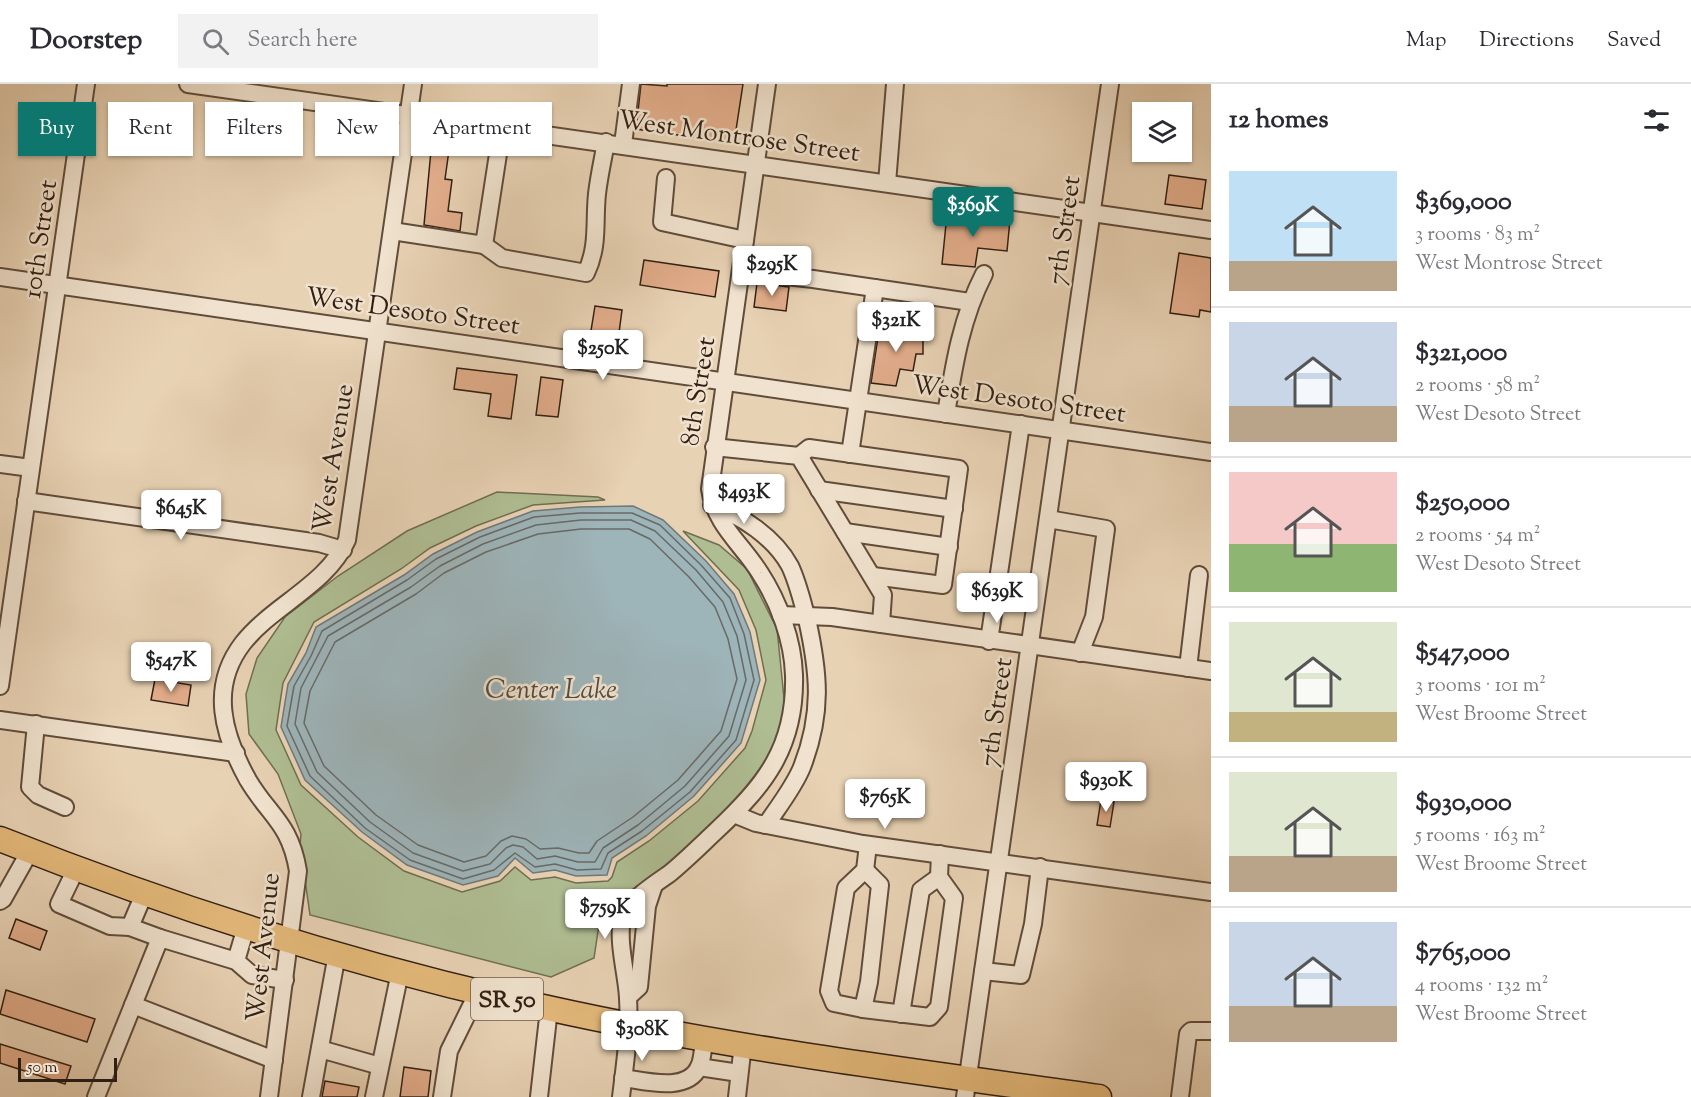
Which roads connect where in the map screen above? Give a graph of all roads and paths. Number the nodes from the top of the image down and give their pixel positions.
1 (86, 84) edge
2 (188, 84) edge
3 (413, 84) edge
4 (631, 84) edge
5 (767, 84) edge
6 (895, 84) edge
7 (1110, 84) edge
8 (408, 116) junction
9 (411, 116) edge
10 (552, 135) edge
11 (606, 142) junction
12 (623, 144) junction
13 (498, 156) edge
14 (756, 163) junction
15 (666, 178) dead end
16 (887, 183) junction
17 (1092, 213) junction
18 (1211, 230) edge
19 (392, 231) junction
20 (745, 240) junction
21 (484, 245) junction
22 (741, 271) junction
23 (984, 274) dead end
24 (0, 277) edge
25 (58, 285) junction
26 (875, 288) junction
27 (970, 302) junction
28 (378, 330) junction
29 (725, 382) junction
30 (857, 401) junction
31 (946, 414) junction
32 (1021, 424) junction
33 (1060, 430) junction
34 (714, 447) junction
35 (1211, 452) edge
36 (850, 454) junction
37 (799, 456) junction
38 (0, 464) edge
39 (31, 468) junction
40 (819, 490) junction
41 (26, 501) junction
42 (712, 505) junction
43 (954, 509) junction
44 (1048, 519) junction
45 (845, 532) junction
46 (949, 548) junction
47 (343, 550) junction
48 (1199, 575) dead end
49 (873, 576) junction
50 (780, 615) junction
51 (806, 615) junction
52 (880, 624) junction
53 (989, 641) junction
54 (1030, 647) junction
55 (1080, 653) junction
56 (2, 655) edge
57 (1188, 668) junction
58 (1211, 671) edge
59 (0, 686) edge
60 (0, 720) edge
61 (36, 724) junction
62 (236, 753) junction
63 (65, 807) dead end
64 (735, 814) junction
65 (766, 825) junction
66 (0, 839) edge
67 (868, 845) junction
68 (30, 851) junction
69 (940, 854) junction
70 (999, 861) junction
71 (1040, 867) junction
72 (76, 869) junction
73 (865, 870) junction
74 (939, 877) junction
75 (655, 884) junction
76 (1211, 892) edge
77 (144, 894) junction
78 (0, 901) edge
79 (130, 927) junction
80 (246, 927) junction
81 (160, 938) junction
82 (290, 941) junction
83 (337, 954) junction
84 (236, 961) junction
85 (983, 971) junction
86 (400, 972) junction
87 (285, 980) junction
88 (478, 992) junction
89 (628, 997) junction
90 (133, 1005) junction
91 (549, 1009) junction
92 (863, 1009) junction
93 (901, 1014) junction
94 (628, 1024) junction
95 (1211, 1031) edge
96 (704, 1038) junction
97 (743, 1044) junction
98 (320, 1049) junction
99 (274, 1060) junction
100 (380, 1066) junction
101 (699, 1067) junction
102 (739, 1073) junction
103 (623, 1078) junction
104 (967, 1088) edge
105 (96, 1097) edge
106 (269, 1097) edge
107 (311, 1097) edge
108 (374, 1097) edge
109 (442, 1097) edge
110 (539, 1097) edge
111 (621, 1097) edge
112 (737, 1097) edge
113 (1099, 1097) edge
114 (1180, 1097) edge

1 - 25 street, 10th Street
2 - 8 street, West Montrose Street
3 - 8 street, West Avenue
4 - 12 street
5 - 14 street, 8th Street
6 - 16 street
7 - 17 street, 7th Street
8 - 9 street, West Montrose Street
8 - 19 street, West Avenue
10 - 11 street, West Montrose Street
11 - 12 street, West Montrose Street
11 - 21 street
12 - 14 street, West Montrose Street
13 - 21 street
14 - 16 street, West Montrose Street
14 - 20 street, 8th Street
15 - 20 street
16 - 17 street, West Montrose Street
17 - 18 street, West Montrose Street
17 - 33 street, 7th Street
19 - 21 street
19 - 28 street, West Avenue
20 - 22 street, 8th Street
22 - 26 street
22 - 29 street, 8th Street
23 - 27 street
24 - 25 street, West Desoto Street
25 - 28 street, West Desoto Street
25 - 39 street, 10th Street
26 - 27 street
26 - 30 street
27 - 31 street
28 - 29 street, West Desoto Street
28 - 47 street, West Avenue
29 - 30 street, West Desoto Street
29 - 34 street, 8th Street
30 - 31 street, West Desoto Street
30 - 36 street
31 - 32 street, West Desoto Street
32 - 33 street, West Desoto Street
32 - 53 street
33 - 35 street, West Desoto Street
33 - 44 street, 7th Street
34 - 37 street
34 - 42 street, 8th Street
36 - 37 street
36 - 43 street
37 - 40 street
38 - 39 street
39 - 41 street, 10th Street
40 - 43 street
40 - 45 street
41 - 47 street
41 - 56 street, 10th Street
42 - 50 street, 8th Street
42 - 51 street
43 - 46 street
44 - 54 street, 7th Street
44 - 55 street
45 - 46 street
45 - 49 street
46 - 49 street
47 - 62 street, West Avenue
48 - 57 street
49 - 52 street
50 - 51 street
50 - 64 street, 8th Street
51 - 52 street
51 - 65 street
52 - 53 street
53 - 54 street
54 - 55 street
54 - 70 street, 7th Street
55 - 57 street
56 - 59 street, 10th Street
57 - 58 street
60 - 61 street
61 - 62 street
61 - 63 street
62 - 82 street, West Avenue
64 - 65 street
64 - 75 street, 8th Street
65 - 67 street
66 - 68 highway, SR 50
67 - 69 street
67 - 73 street
68 - 72 highway, SR 50
68 - 78 street
69 - 70 street
69 - 74 street
70 - 71 street
70 - 85 street, 7th Street
71 - 76 street
71 - 85 street
72 - 77 highway, SR 50
72 - 79 street
73 - 92 street
73 - 92 street
74 - 93 street
74 - 93 street
75 - 89 street, 8th Street
75 - 89 street, 8th Street
77 - 79 street
77 - 80 highway, SR 50
79 - 81 street
80 - 82 highway, SR 50
80 - 84 street
81 - 84 street
81 - 90 street
82 - 83 highway, SR 50
82 - 87 street, West Avenue
83 - 86 highway, SR 50
83 - 98 street
84 - 87 street
85 - 104 street, 7th Street
86 - 88 highway, SR 50
86 - 100 street
87 - 99 street, West Avenue
88 - 91 highway, SR 50
88 - 109 street
89 - 94 street, 8th Street
90 - 99 street
90 - 105 street
91 - 94 highway, SR 50
91 - 110 street
92 - 93 street
94 - 96 highway, SR 50
94 - 103 street, 8th Street
95 - 114 street
96 - 97 highway, SR 50
96 - 101 street
97 - 102 street
97 - 104 highway, SR 50
98 - 100 street
98 - 107 street
99 - 106 street, West Avenue
100 - 108 street
101 - 102 street
101 - 103 street
102 - 112 street
103 - 111 street, 8th Street
104 - 113 highway, SR 50

